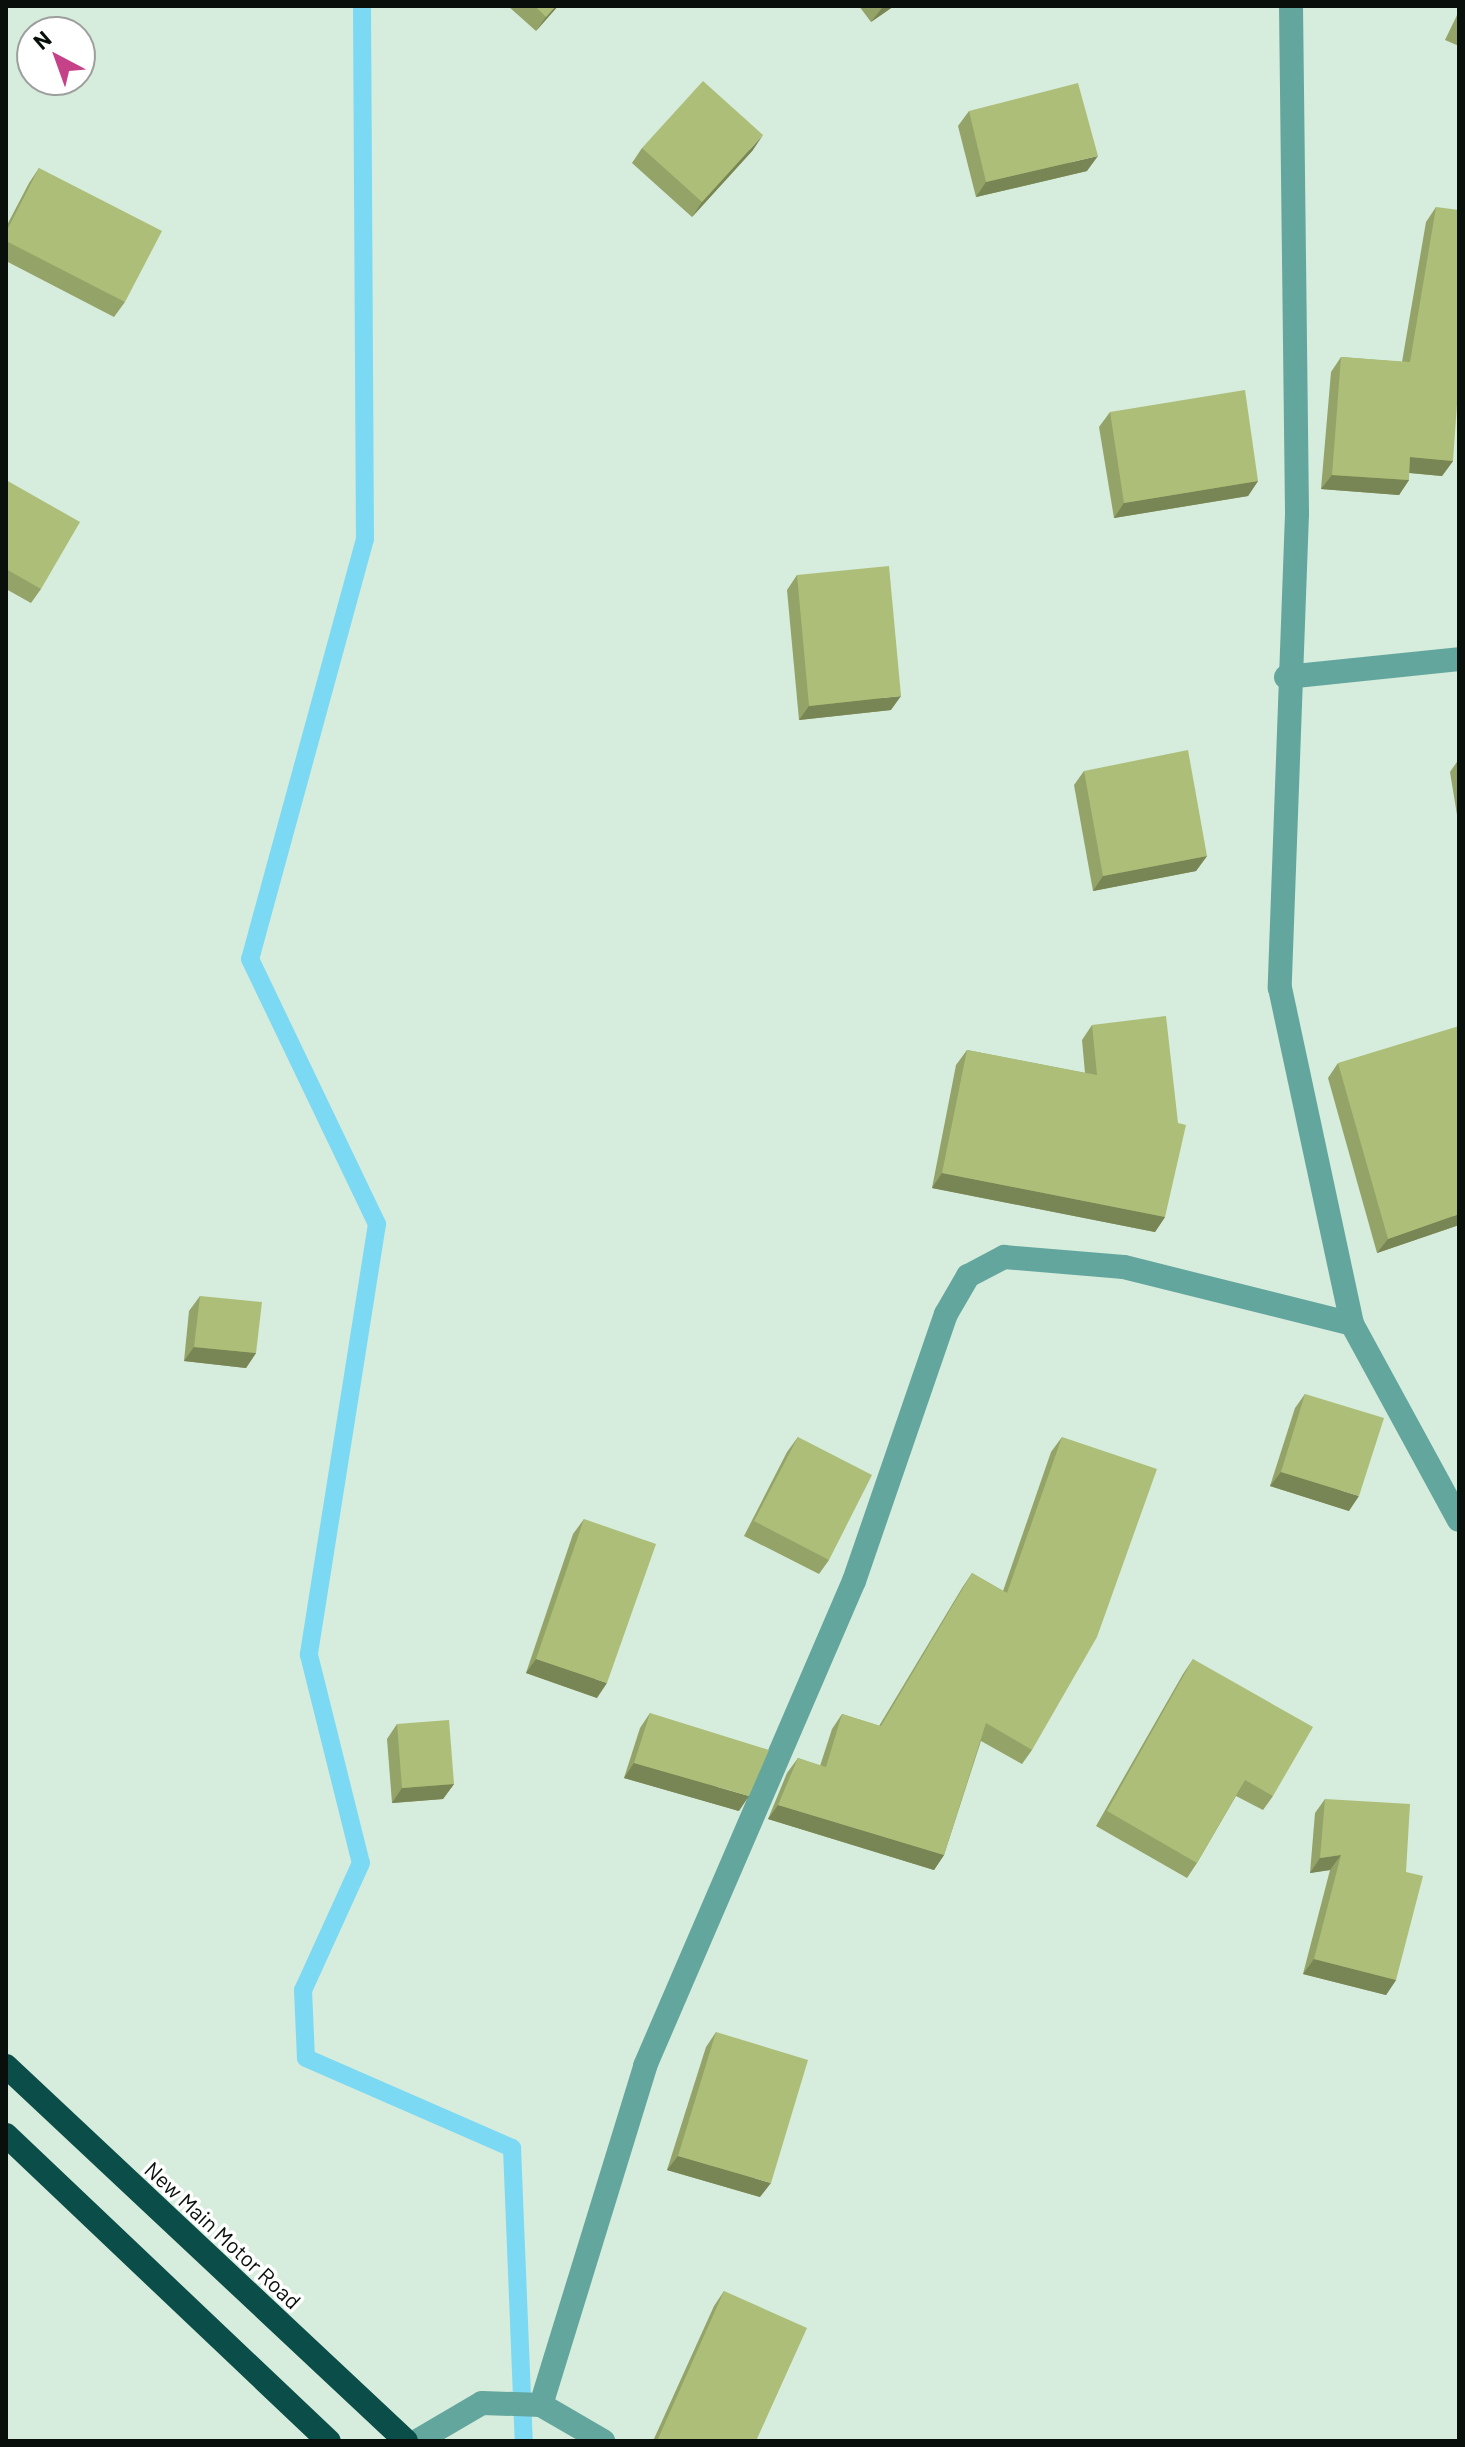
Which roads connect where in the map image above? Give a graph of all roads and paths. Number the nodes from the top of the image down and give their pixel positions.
1 (1291, 6) edge
2 (1459, 659) edge
3 (1286, 677) junction
4 (1352, 1324) junction
5 (1459, 1520) edge
6 (6, 2066) edge
7 (6, 2135) edge
8 (541, 2405) junction
9 (329, 2441) edge
10 (406, 2441) edge
11 (417, 2441) edge
12 (603, 2441) edge

1 - 3 street
2 - 3 street
3 - 4 street
4 - 5 street
4 - 8 street
6 - 10 highway, New Main Motor Road
7 - 9 highway
8 - 11 street
8 - 12 street

